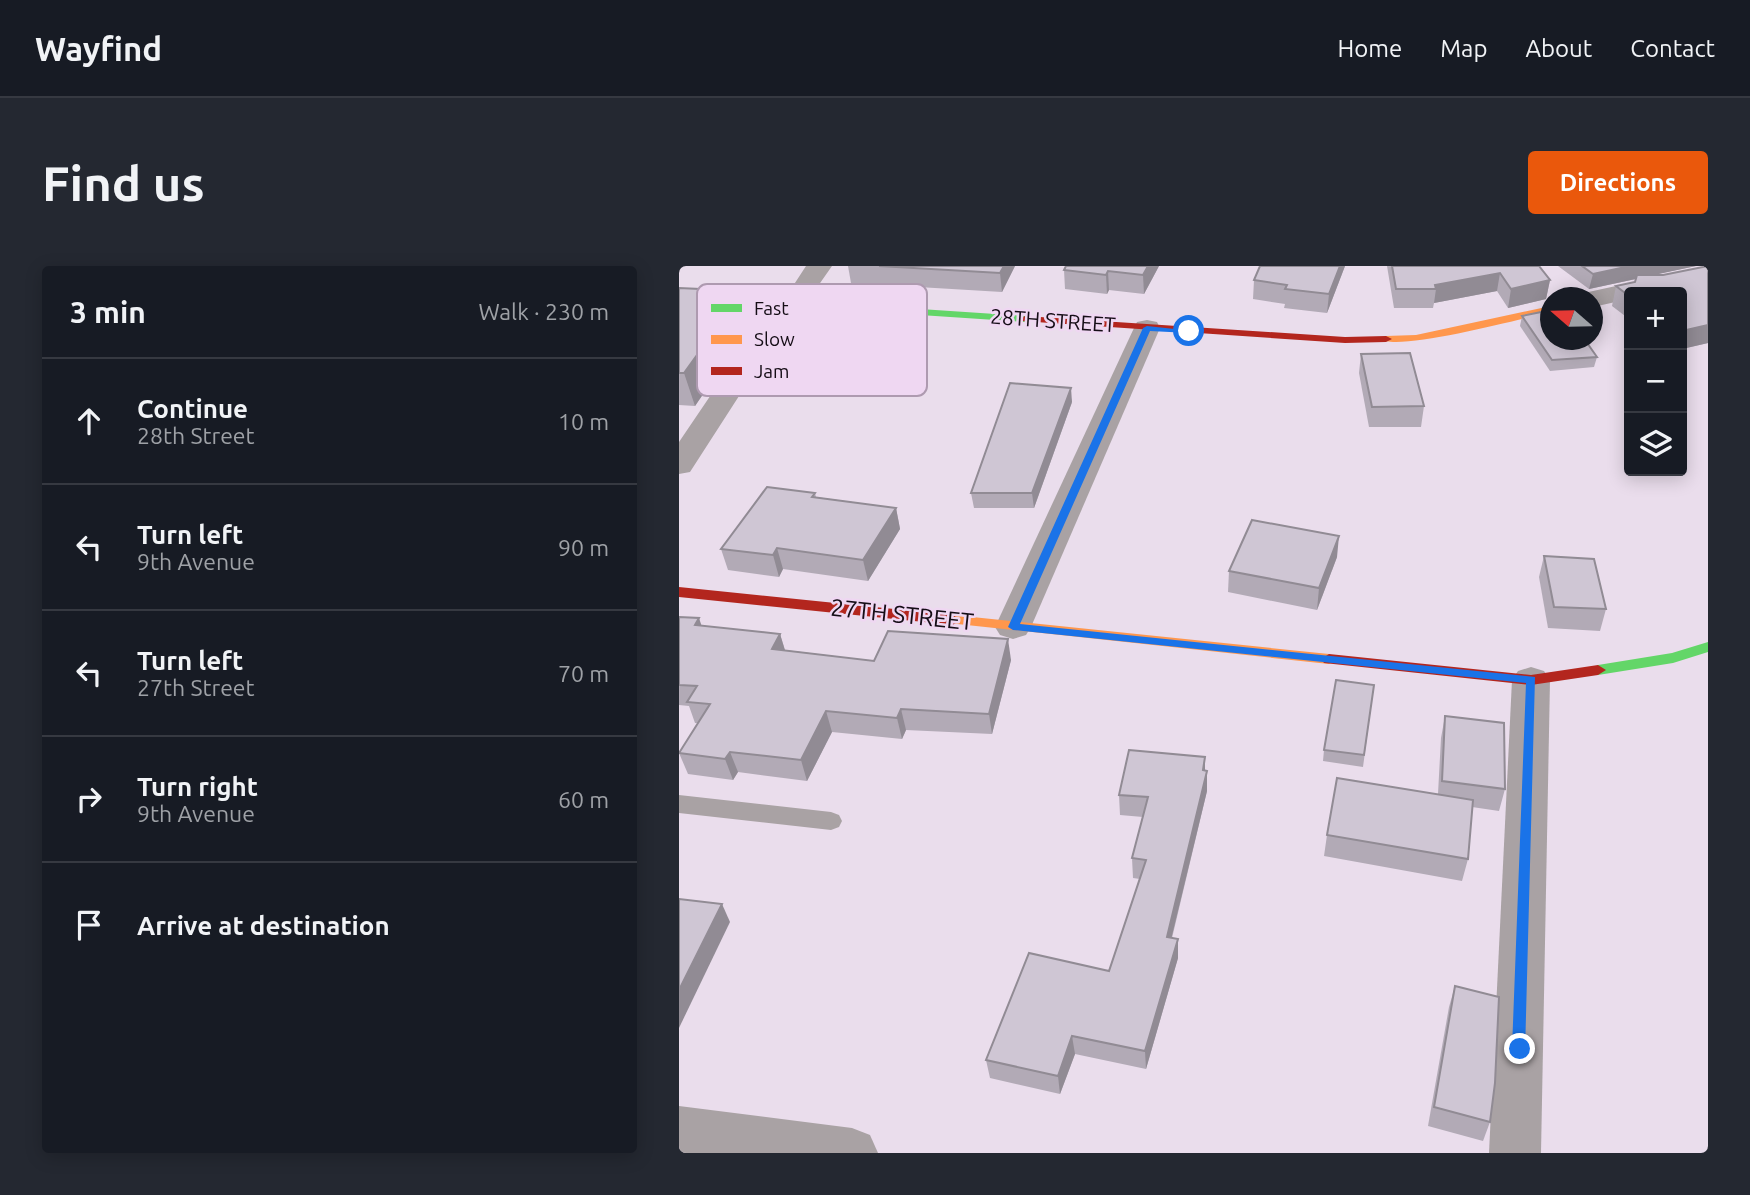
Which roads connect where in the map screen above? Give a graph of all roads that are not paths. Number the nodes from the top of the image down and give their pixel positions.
1 (818, 266) edge
2 (1646, 266) edge
3 (1708, 273) edge
4 (1668, 282) junction
5 (806, 284) edge
6 (679, 296) edge
7 (697, 297) edge
8 (1603, 297) edge
9 (1540, 311) edge
10 (927, 313) edge
11 (1147, 328) junction
12 (725, 396) edge
13 (679, 465) edge
14 (679, 592) edge
15 (1013, 627) junction
16 (1708, 647) edge
17 (1531, 680) junction
18 (679, 804) edge
19 (831, 821) dead end
20 (679, 1130) edge
21 (852, 1153) edge
22 (1515, 1153) edge

1 - 5 street
2 - 4 street
3 - 4 street
4 - 8 street
6 - 7 street, 28TH STREET
9 - 11 street, 28TH STREET
10 - 11 street, 28TH STREET
11 - 15 street
12 - 13 street
14 - 15 street, 27TH STREET
15 - 17 street, 27TH STREET
16 - 17 street, 27TH STREET
17 - 22 street
18 - 19 lane
20 - 21 street

